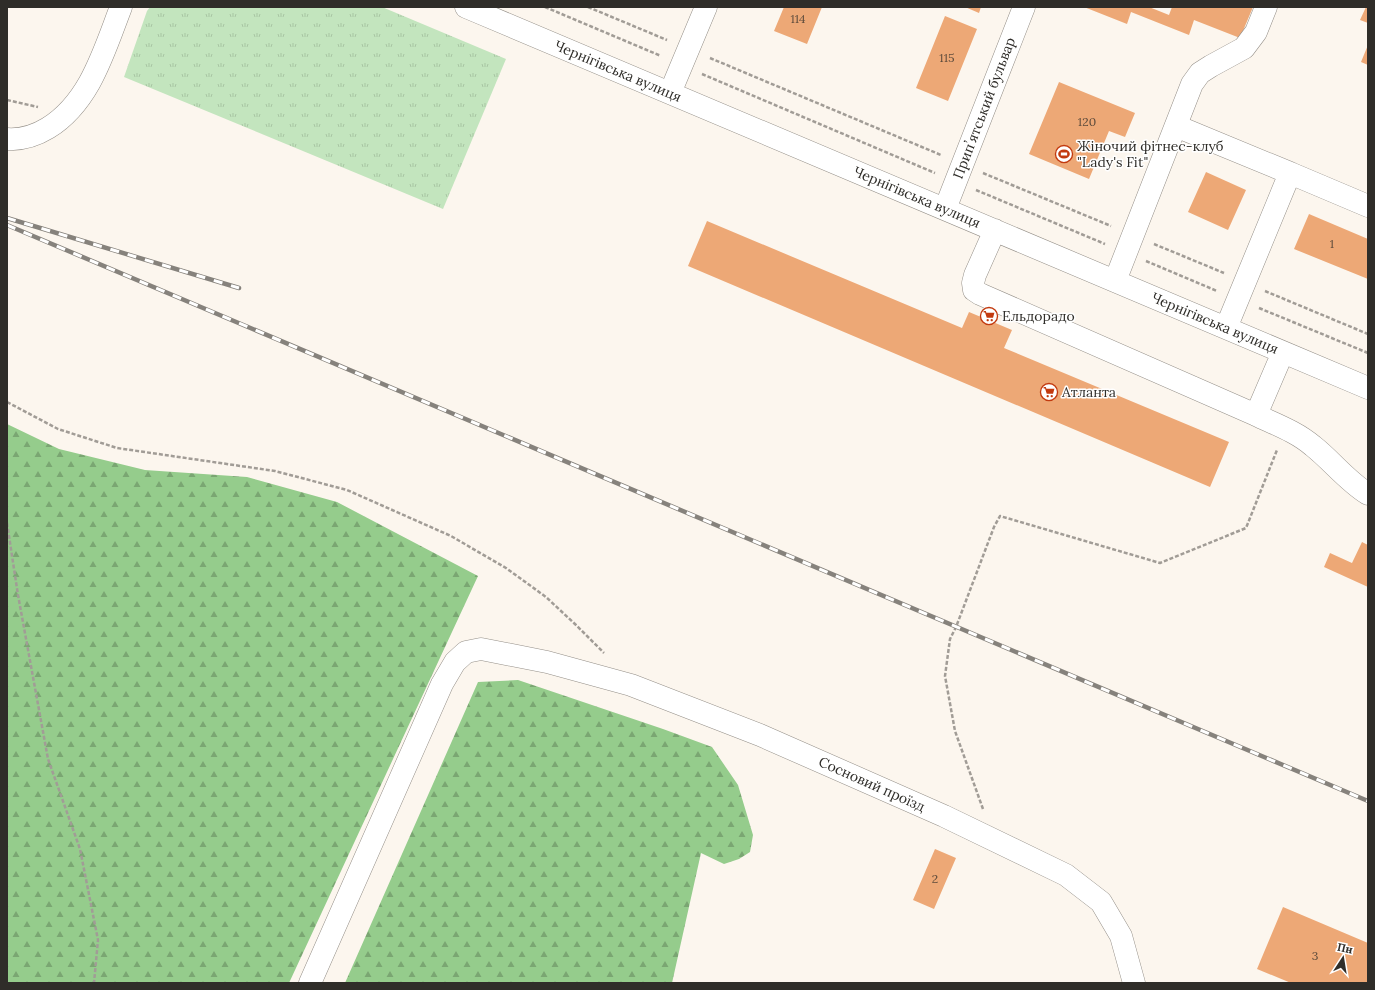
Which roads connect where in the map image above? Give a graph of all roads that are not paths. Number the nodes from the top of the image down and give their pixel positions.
1 (121, 7) edge
2 (466, 7) edge
3 (706, 7) edge
4 (1024, 7) edge
5 (1266, 7) edge
6 (670, 93) junction
7 (1176, 126) junction
8 (7, 140) edge
9 (1290, 173) junction
10 (1368, 206) edge
11 (945, 209) junction
12 (995, 230) junction
13 (1115, 281) junction
14 (1226, 328) junction
15 (1283, 352) junction
16 (1368, 388) edge
17 (1256, 415) junction
18 (1368, 494) edge
19 (310, 983) edge
20 (1134, 983) edge

1 - 8 street
2 - 6 street, Чернігівська вулиця
3 - 6 street
4 - 11 street, Припʼятський бульвар
5 - 7 street
6 - 11 street, Чернігівська вулиця
7 - 9 street
7 - 13 street
9 - 10 street
9 - 14 street
11 - 12 street, Чернігівська вулиця
12 - 13 street, Чернігівська вулиця
12 - 17 street
13 - 14 street, Чернігівська вулиця
14 - 15 street, Чернігівська вулиця
15 - 16 street, Чернігівська вулиця
15 - 17 street
17 - 18 street
19 - 20 street, Сосновий проїзд

